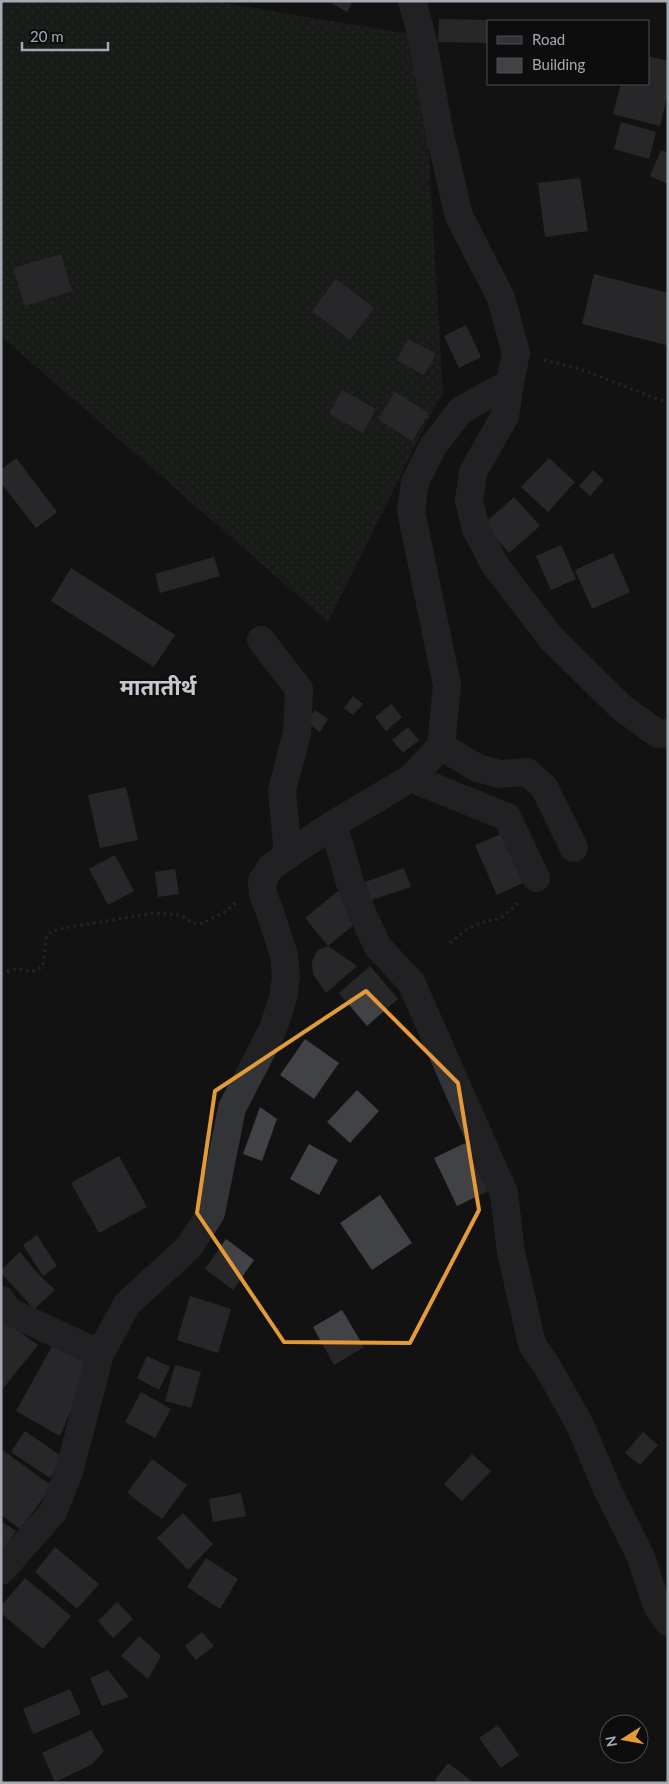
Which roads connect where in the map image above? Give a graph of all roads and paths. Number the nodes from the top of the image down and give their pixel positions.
1 (412, 1) edge
2 (516, 353) junction
3 (510, 383) junction
4 (668, 402) edge
5 (261, 640) dead end
6 (668, 733) edge
7 (441, 746) junction
8 (412, 778) junction
9 (332, 825) junction
10 (574, 848) dead end
11 (288, 855) junction
12 (536, 878) joint
13 (262, 881) junction
14 (450, 943) dead end
15 (1, 974) edge
16 (1, 1300) edge
17 (100, 1354) junction
18 (1, 1571) edge
19 (668, 1622) edge

1 - 2 street
2 - 3 street
2 - 4 path
3 - 6 street
3 - 7 street
5 - 11 street
7 - 8 street
7 - 10 street
8 - 9 street
8 - 12 street
9 - 11 street
9 - 19 street
11 - 13 street
12 - 14 path
13 - 15 path
13 - 17 street
16 - 17 street
17 - 18 street

